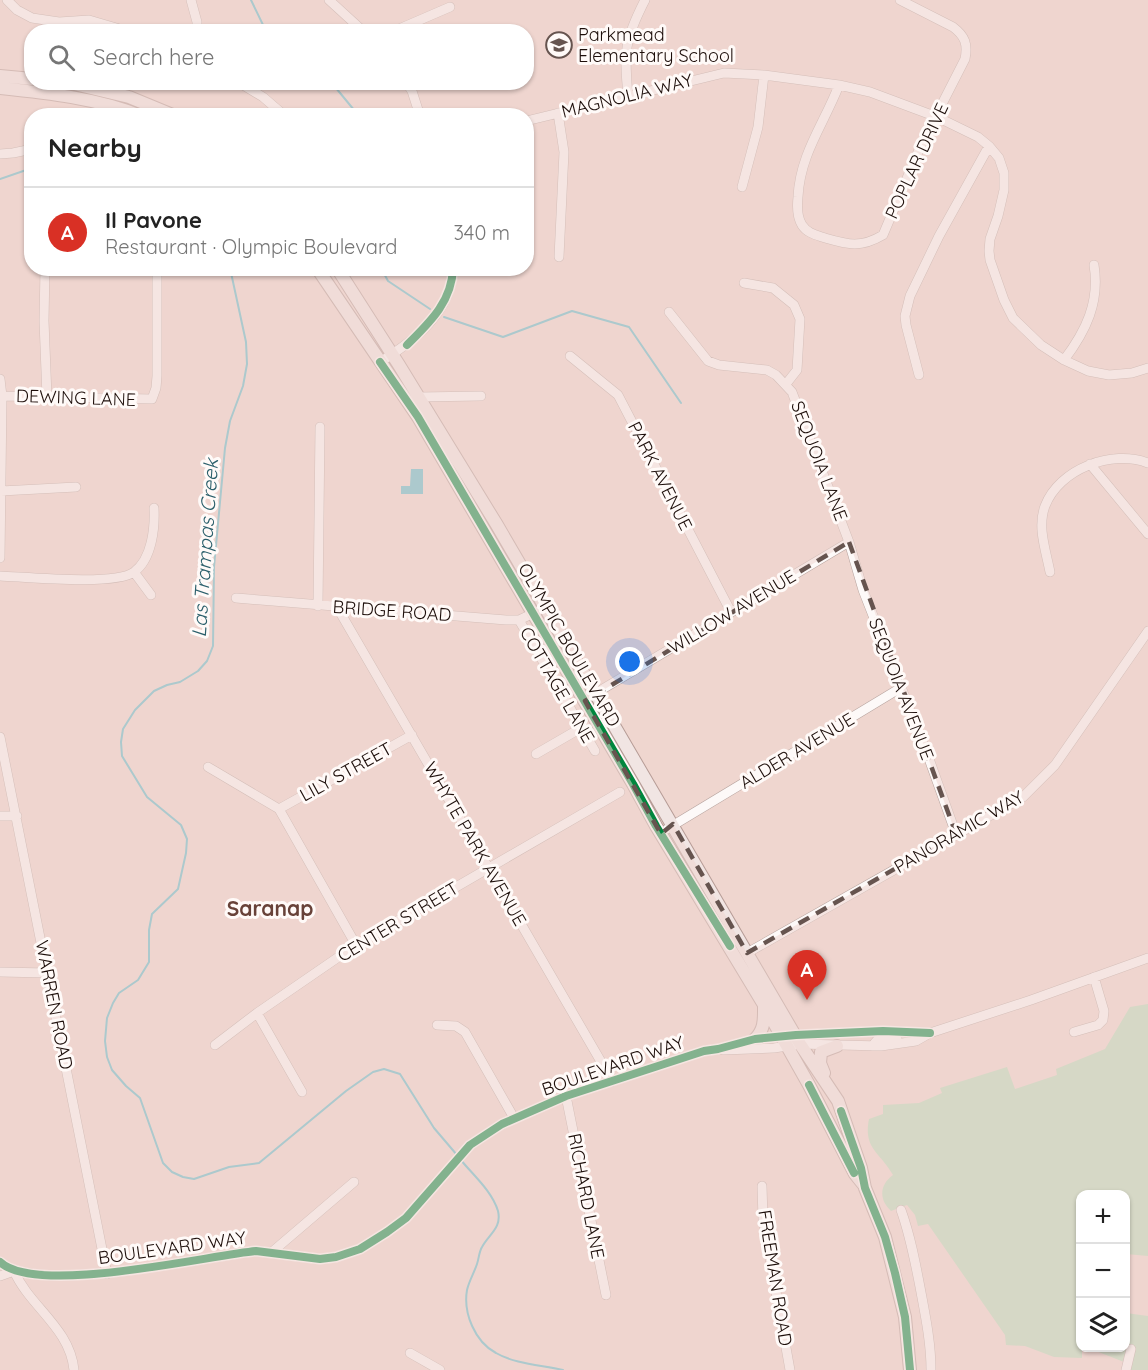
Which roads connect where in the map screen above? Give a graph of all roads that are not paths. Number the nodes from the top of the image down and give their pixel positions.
1 (8, 0) edge
2 (191, 0) edge
3 (329, 0) edge
4 (645, 0) edge
5 (900, 0) edge
6 (450, 7) dead end
7 (103, 24) edge
8 (197, 24) edge
9 (355, 24) edge
10 (411, 24) edge
11 (764, 75) junction
12 (0, 76) edge
13 (24, 78) edge
14 (839, 85) junction
15 (0, 88) edge
16 (85, 90) edge
17 (251, 90) edge
18 (411, 90) edge
19 (628, 96) junction
20 (125, 107) edge
21 (276, 108) edge
22 (417, 108) edge
23 (558, 113) junction
24 (937, 117) junction
25 (534, 119) edge
26 (989, 146) junction
27 (24, 151) edge
28 (0, 154) edge
29 (742, 187) dead end
30 (559, 257) dead end
31 (1094, 265) dead end
32 (45, 276) edge
33 (157, 276) edge
34 (322, 276) edge
35 (342, 276) edge
36 (452, 276) edge
37 (744, 283) dead end
38 (669, 312) dead end
39 (392, 354) junction
40 (570, 356) dead end
41 (1064, 360) junction
42 (380, 362) junction
43 (1148, 368) edge
44 (919, 375) dead end
45 (0, 379) edge
46 (786, 384) junction
47 (1, 396) edge
48 (481, 396) dead end
49 (47, 397) junction
50 (419, 397) junction
51 (320, 427) dead end
52 (1148, 463) edge
53 (1090, 464) junction
54 (76, 487) dead end
55 (2, 490) edge
56 (154, 508) dead end
57 (1148, 534) edge
58 (0, 540) edge
59 (849, 542) junction
60 (0, 558) edge
61 (134, 572) junction
62 (1050, 572) dead end
63 (0, 576) edge
64 (151, 595) dead end
65 (236, 598) dead end
66 (321, 606) junction
67 (545, 606) junction
68 (337, 607) junction
69 (731, 612) junction
70 (534, 613) junction
71 (519, 620) junction
72 (1148, 631) edge
73 (902, 687) junction
74 (596, 692) junction
75 (585, 701) junction
76 (581, 728) junction
77 (412, 735) junction
78 (0, 737) edge
79 (595, 751) dead end
80 (536, 754) dead end
81 (208, 767) dead end
82 (620, 792) dead end
83 (279, 809) junction
84 (0, 816) edge
85 (17, 816) junction
86 (673, 825) junction
87 (661, 834) junction
88 (956, 834) junction
89 (489, 868) junction
90 (356, 945) junction
91 (747, 953) junction
92 (1148, 958) edge
93 (0, 972) edge
94 (47, 973) junction
95 (1094, 977) junction
96 (764, 1005) junction
97 (257, 1013) junction
98 (437, 1025) dead end
99 (910, 1032) junction
100 (1074, 1032) dead end
101 (930, 1033) junction
102 (755, 1039) junction
103 (798, 1040) junction
104 (783, 1042) junction
105 (215, 1045) dead end
106 (837, 1046) junction
107 (872, 1046) junction
108 (718, 1049) junction
109 (611, 1082) junction
110 (831, 1090) junction
111 (302, 1092) dead end
112 (566, 1096) junction
113 (514, 1118) junction
114 (354, 1182) dead end
115 (762, 1186) dead end
116 (865, 1188) junction
117 (901, 1210) dead end
118 (272, 1252) junction
119 (0, 1262) edge
120 (14, 1272) junction
121 (107, 1274) junction
122 (0, 1276) edge
123 (606, 1294) dead end
124 (1131, 1349) dead end
125 (410, 1353) dead end
126 (74, 1370) edge
127 (440, 1370) edge
128 (790, 1370) edge
129 (910, 1370) edge
130 (931, 1370) edge
131 (1126, 1370) edge

1 - 7 street
2 - 8 street
3 - 9 street
4 - 19 street
5 - 24 street, POPLAR DRIVE
6 - 10 street
11 - 14 street, MAGNOLIA WAY
11 - 19 street, MAGNOLIA WAY
11 - 29 street
12 - 13 main road
14 - 24 street, MAGNOLIA WAY
14 - 24 street, POPLAR DRIVE
15 - 20 main road
16 - 20 main road
17 - 21 street
18 - 22 street
19 - 23 street, MAGNOLIA WAY
23 - 25 street, MAGNOLIA WAY
23 - 30 street
24 - 26 street, MAGNOLIA WAY
26 - 41 street, MAGNOLIA WAY
26 - 44 street
27 - 28 street
31 - 41 street
32 - 49 street
33 - 49 street, DEWING LANE
34 - 42 main road, OLYMPIC BOULEVARD
35 - 39 main road, OLYMPIC BOULEVARD
36 - 39 street
37 - 46 street
38 - 46 street, SEQUOIA LANE
39 - 42 street
39 - 50 main road, OLYMPIC BOULEVARD
40 - 69 street, PARK AVENUE
41 - 43 street, MAGNOLIA WAY
42 - 70 main road, OLYMPIC BOULEVARD
45 - 47 street
46 - 59 street, SEQUOIA LANE
47 - 49 street, DEWING LANE
47 - 55 street
48 - 50 street
50 - 67 main road, OLYMPIC BOULEVARD
51 - 66 street
52 - 53 street
53 - 57 street
53 - 62 street
54 - 55 street
55 - 58 street
56 - 61 street
58 - 60 street
59 - 69 street, WILLOW AVENUE
59 - 73 street, SEQUOIA AVENUE
61 - 63 street
61 - 64 street
65 - 66 street, BRIDGE ROAD
66 - 68 street, BRIDGE ROAD
67 - 70 street, BRIDGE ROAD
67 - 74 main road, OLYMPIC BOULEVARD
68 - 71 street, BRIDGE ROAD
68 - 77 street, WHYTE PARK AVENUE
69 - 74 street, WILLOW AVENUE
70 - 71 street, BRIDGE ROAD
70 - 75 main road, OLYMPIC BOULEVARD
71 - 76 street, COTTAGE LANE
72 - 88 street, PANORAMIC WAY
73 - 86 street, ALDER AVENUE
73 - 88 street, SEQUOIA AVENUE
74 - 75 street, WILLOW AVENUE
74 - 86 main road, OLYMPIC BOULEVARD
75 - 87 main road, OLYMPIC BOULEVARD
76 - 79 street, COTTAGE LANE
76 - 80 street
77 - 83 street, LILY STREET
77 - 89 street, WHYTE PARK AVENUE
78 - 85 street, WARREN ROAD
81 - 83 street
82 - 89 street, CENTER STREET
83 - 90 street
84 - 85 street
85 - 94 street, WARREN ROAD
86 - 87 street, ALDER AVENUE
86 - 91 main road, OLYMPIC BOULEVARD
87 - 96 main road, OLYMPIC BOULEVARD
88 - 91 street, PANORAMIC WAY
89 - 90 street, CENTER STREET
89 - 109 street, WHYTE PARK AVENUE
90 - 97 street, CENTER STREET
91 - 103 main road, OLYMPIC BOULEVARD
92 - 95 street
93 - 94 street
94 - 121 street, WARREN ROAD
95 - 100 street
95 - 101 street
96 - 102 main road
96 - 104 main road, OLYMPIC BOULEVARD
97 - 105 street, CENTER STREET
97 - 111 street
98 - 113 street
99 - 101 street
99 - 103 street
99 - 107 street
101 - 107 street
102 - 104 street, BOULEVARD WAY
102 - 108 street, BOULEVARD WAY
103 - 104 street
103 - 106 street
103 - 110 main road, OLYMPIC BOULEVARD
104 - 108 street, BOULEVARD WAY
104 - 116 main road, OLYMPIC BOULEVARD
106 - 107 street
106 - 110 main road
108 - 109 street, BOULEVARD WAY
109 - 112 street, BOULEVARD WAY
110 - 116 main road, OLYMPIC BOULEVARD
112 - 113 street, BOULEVARD WAY
112 - 123 street, RICHARD LANE
113 - 118 street, BOULEVARD WAY
114 - 118 street
115 - 128 street, FREEMAN ROAD
116 - 129 main road, OLYMPIC BOULEVARD
117 - 130 street
118 - 121 street, BOULEVARD WAY
119 - 120 street
120 - 121 street, BOULEVARD WAY
120 - 122 street
120 - 126 street
124 - 131 street
125 - 127 street

